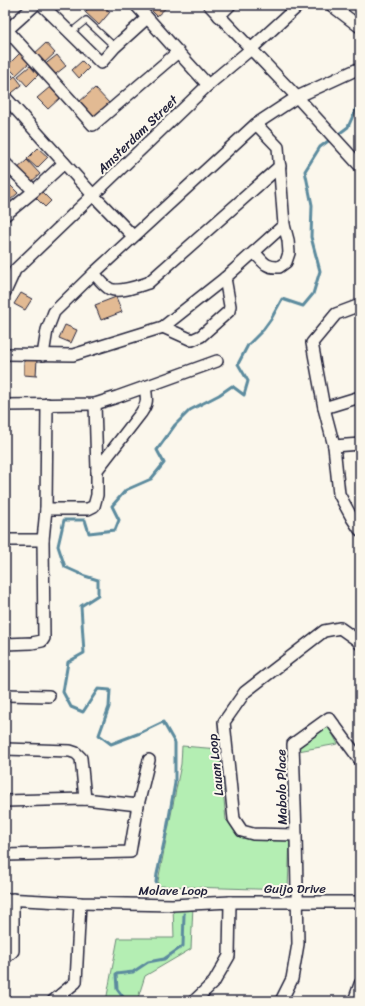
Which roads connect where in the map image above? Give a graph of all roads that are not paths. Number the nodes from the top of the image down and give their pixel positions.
1 (35, 5) edge
2 (42, 5) edge
3 (136, 5) edge
4 (209, 5) edge
5 (230, 5) edge
6 (299, 5) edge
7 (331, 5) edge
8 (219, 16) junction
9 (147, 18) junction
10 (360, 27) edge
11 (6, 31) edge
12 (70, 33) junction
13 (115, 47) junction
14 (251, 49) junction
15 (178, 52) junction
16 (360, 68) edge
17 (208, 86) junction
18 (5, 97) edge
19 (297, 97) junction
20 (256, 124) junction
21 (5, 163) edge
22 (64, 163) junction
23 (280, 166) junction
24 (360, 166) edge
25 (34, 191) junction
26 (93, 195) junction
27 (5, 215) edge
28 (284, 225) junction
29 (133, 236) junction
30 (254, 252) junction
31 (94, 273) junction
32 (226, 278) junction
33 (5, 292) edge
34 (360, 305) edge
35 (163, 328) junction
36 (5, 354) edge
37 (43, 355) junction
38 (217, 361) dead end
39 (145, 387) junction
40 (360, 397) edge
41 (47, 404) junction
42 (95, 404) junction
43 (5, 405) edge
44 (324, 408) junction
45 (360, 444) edge
46 (334, 446) junction
47 (97, 470) junction
48 (46, 508) junction
49 (356, 516) edge
50 (360, 530) edge
51 (5, 540) edge
52 (43, 540) junction
53 (5, 644) edge
54 (360, 644) edge
55 (5, 696) edge
56 (49, 696) dead end
57 (5, 750) edge
58 (149, 760) dead end
59 (360, 760) edge
60 (85, 800) junction
61 (5, 801) edge
62 (138, 805) junction
63 (296, 835) junction
64 (5, 855) edge
65 (9, 899) edge
66 (230, 902) junction
67 (297, 902) junction
68 (360, 902) edge
69 (80, 903) junction
70 (5, 958) edge
71 (360, 987) edge
72 (53, 1001) edge
73 (194, 1001) edge
74 (281, 1001) edge
75 (354, 1001) edge

1 - 11 street
2 - 12 street
3 - 9 street
4 - 8 street
5 - 8 street
6 - 14 street, Amsterdam Street
7 - 10 street
8 - 14 street
9 - 13 street
9 - 15 street
11 - 15 street
12 - 13 lane
12 - 13 street
14 - 17 street, Amsterdam Street
14 - 19 street
15 - 17 street
16 - 19 street
17 - 26 street, Amsterdam Street
18 - 22 street
19 - 20 street
19 - 24 street
20 - 23 street
20 - 29 street
21 - 25 street
22 - 25 street
22 - 26 street
23 - 28 street
23 - 31 street
25 - 27 street
26 - 29 street
26 - 33 street, Amsterdam Street
28 - 30 street
28 - 30 street
29 - 31 street
30 - 32 street
31 - 37 street
32 - 35 street
32 - 35 street
34 - 44 street
35 - 37 street
36 - 37 street
38 - 39 street
39 - 42 street
39 - 47 street
40 - 44 street
41 - 42 street
41 - 43 street
41 - 48 street
42 - 47 street
44 - 46 street
45 - 46 street
46 - 49 street
47 - 48 street
48 - 52 street
49 - 50 street
51 - 52 street
52 - 53 street
54 - 63 street, Lauan Loop
55 - 56 street
57 - 60 street
58 - 62 street
59 - 63 street, Mabolo Place
60 - 61 street
60 - 62 street
62 - 64 street
63 - 67 street, Mabolo Place
65 - 69 street, Molave Loop
65 - 70 street
66 - 67 street, Guijo Drive
66 - 69 street, Molave Loop
66 - 73 street
67 - 68 street, Guijo Drive
67 - 74 street, Mabolo Place
69 - 72 street
71 - 75 street

